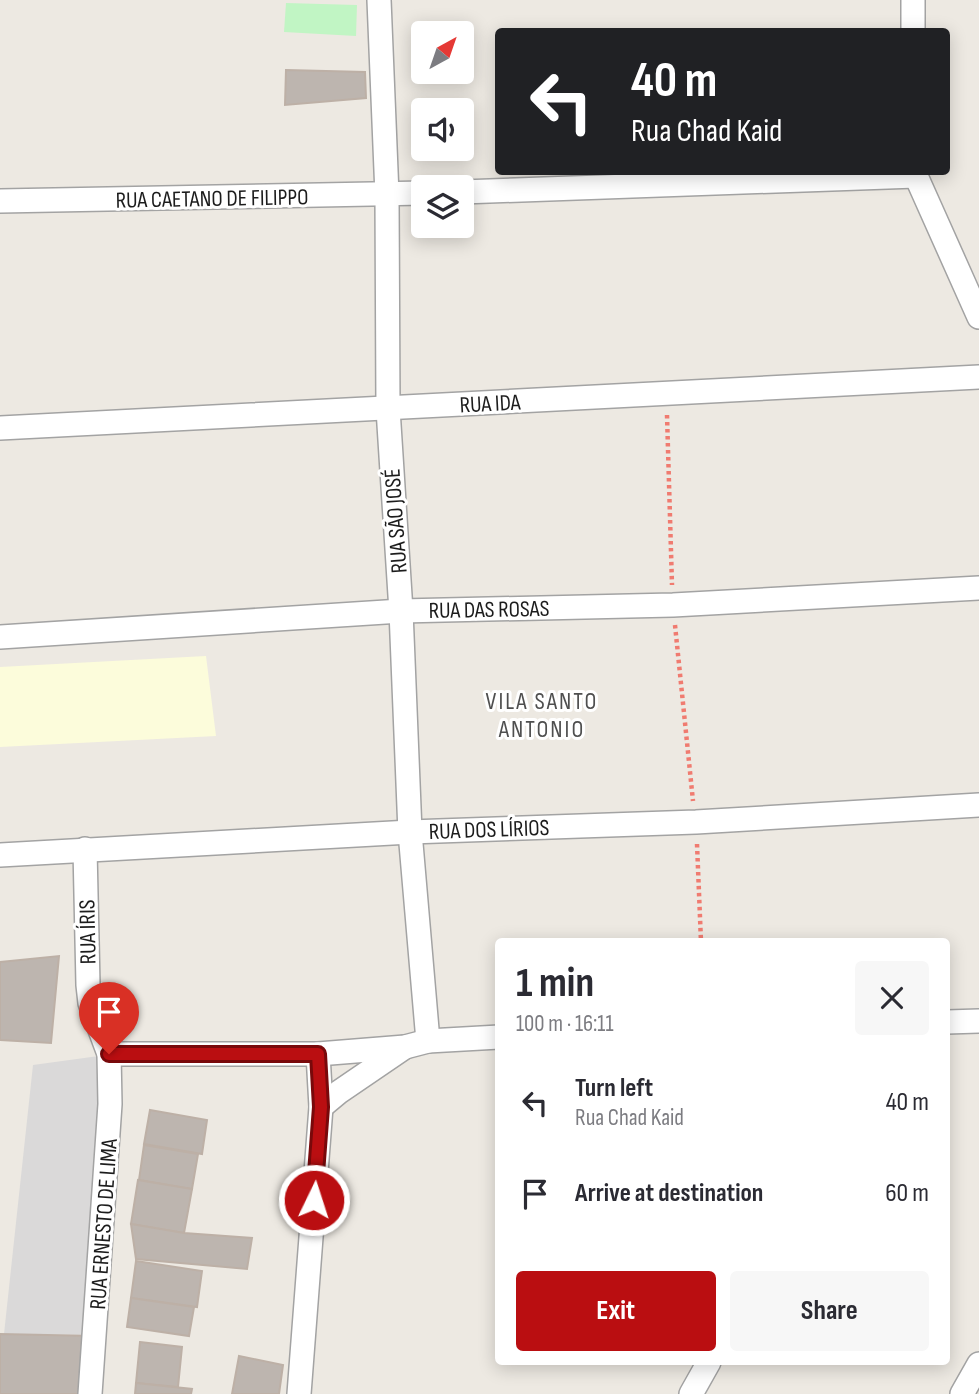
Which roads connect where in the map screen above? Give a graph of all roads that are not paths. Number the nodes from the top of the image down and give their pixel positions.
1 (379, 0) edge
2 (913, 0) edge
3 (914, 28) edge
4 (891, 175) edge
5 (916, 175) edge
6 (474, 192) edge
7 (411, 194) edge
8 (387, 195) junction
9 (0, 201) edge
10 (979, 317) edge
11 (979, 377) edge
12 (388, 409) junction
13 (0, 428) edge
14 (979, 588) edge
15 (401, 611) junction
16 (0, 637) edge
17 (979, 806) edge
18 (410, 832) junction
19 (85, 849) junction
20 (0, 855) edge
21 (979, 1021) edge
22 (950, 1022) edge
23 (495, 1037) edge
24 (428, 1041) junction
25 (405, 1047) junction
26 (109, 1054) junction
27 (318, 1054) junction
28 (321, 1107) junction
29 (979, 1364) edge
30 (707, 1365) edge
31 (90, 1394) edge
32 (299, 1394) edge
33 (691, 1394) edge
34 (962, 1394) edge

1 - 8 street, RUA SÃO JOSÉ
2 - 3 street
4 - 6 street
5 - 10 street
7 - 8 street, RUA CAETANO DE FILIPPO
8 - 9 street, RUA CAETANO DE FILIPPO
8 - 12 street, RUA SÃO JOSÉ
11 - 12 street, RUA IDA
12 - 13 street, RUA IDA
12 - 15 street, RUA SÃO JOSÉ
14 - 15 street, RUA DAS ROSAS
15 - 16 street, RUA DAS ROSAS
15 - 18 street, RUA SÃO JOSÉ
17 - 18 street, RUA DOS LÍRIOS
18 - 19 street, RUA DOS LÍRIOS
18 - 24 street, RUA SÃO JOSÉ
19 - 20 street, RUA DOS LÍRIOS
19 - 26 street, RUA ÍRIS
21 - 22 street
23 - 24 street
24 - 25 street
25 - 27 street
25 - 28 street
26 - 27 street
26 - 31 street, RUA ERNESTO DE LIMA
27 - 28 street
28 - 32 street
29 - 34 street
30 - 33 street

